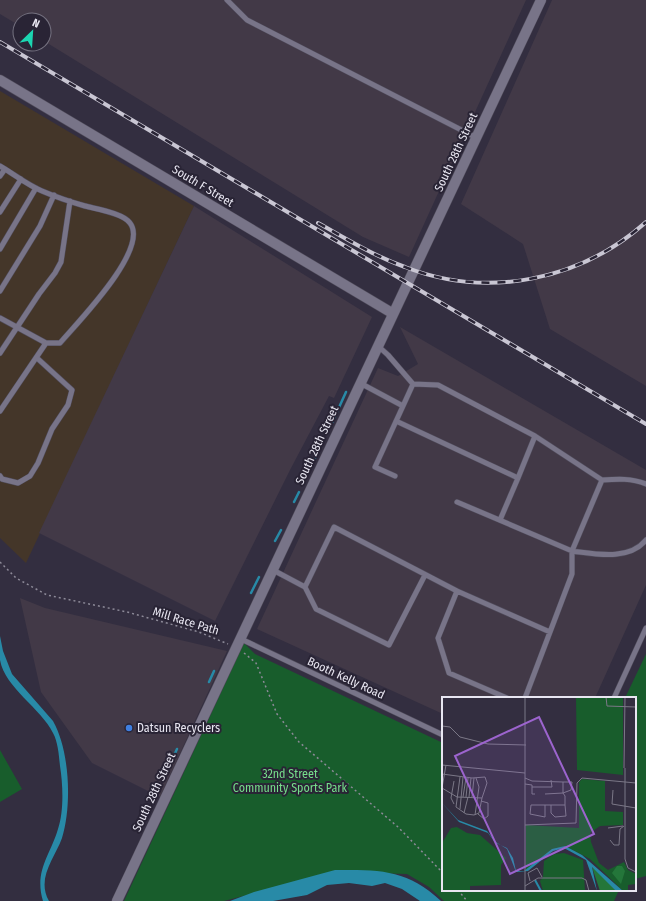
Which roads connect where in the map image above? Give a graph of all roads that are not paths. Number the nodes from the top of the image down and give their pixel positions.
1 (226, 0) edge
2 (541, 0) edge
3 (0, 80) edge
4 (477, 138) junction
5 (2, 168) edge
6 (0, 176) edge
7 (21, 178) junction
8 (36, 188) junction
9 (54, 195) junction
10 (70, 201) junction
11 (0, 212) edge
12 (0, 250) edge
13 (0, 291) edge
14 (392, 313) junction
15 (0, 318) edge
16 (17, 328) junction
17 (46, 343) junction
18 (377, 346) junction
19 (0, 353) edge
20 (36, 358) junction
21 (360, 383) junction
22 (413, 384) junction
23 (403, 406) junction
24 (0, 411) edge
25 (396, 421) junction
26 (535, 436) junction
27 (0, 476) edge
28 (395, 476) dead end
29 (518, 478) junction
30 (602, 480) junction
31 (646, 484) edge
32 (457, 502) dead end
33 (500, 520) junction
34 (646, 540) edge
35 (572, 551) junction
36 (273, 570) junction
37 (425, 574) junction
38 (305, 587) junction
39 (457, 590) junction
40 (646, 628) edge
41 (550, 632) junction
42 (241, 639) junction
43 (505, 697) edge
44 (525, 697) edge
45 (614, 697) edge
46 (442, 735) edge
47 (117, 901) edge

1 - 4 lane
2 - 4 street, South 28th Street
3 - 14 street, South F Street
4 - 14 street, South 28th Street
5 - 6 lane
5 - 7 lane
7 - 8 lane
7 - 11 lane
8 - 9 lane
8 - 12 lane
9 - 10 lane
9 - 13 lane
10 - 16 lane
10 - 17 lane
14 - 18 street, South 28th Street
15 - 16 lane
16 - 17 lane
16 - 19 lane
17 - 20 lane
18 - 21 street, South 28th Street
18 - 22 lane
20 - 24 lane
20 - 27 lane
21 - 23 lane
21 - 36 street, South 28th Street
22 - 23 lane
22 - 26 lane
23 - 25 lane
25 - 28 lane
25 - 29 lane
26 - 29 lane
26 - 30 lane
29 - 33 lane
30 - 31 lane
30 - 35 lane
32 - 33 lane
33 - 35 lane
34 - 35 lane
35 - 41 lane
36 - 38 lane
36 - 42 street, South 28th Street
37 - 38 lane
37 - 38 lane
37 - 39 lane
39 - 41 lane
39 - 43 lane
40 - 45 lane
41 - 44 lane
42 - 46 lane, Booth Kelly Road
42 - 47 street, South 28th Street

